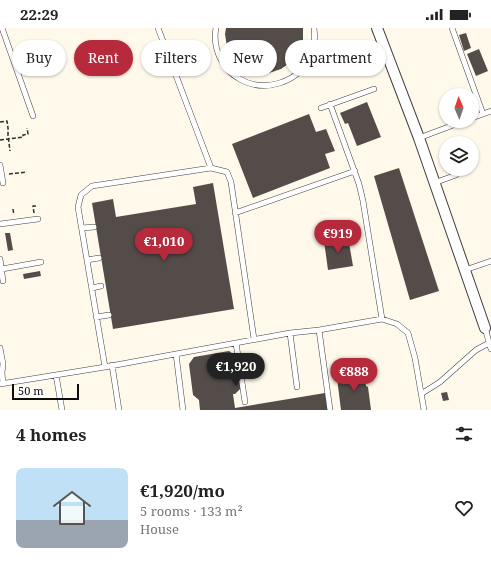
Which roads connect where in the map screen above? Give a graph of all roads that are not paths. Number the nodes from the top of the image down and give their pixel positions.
1 (2, 28) edge
2 (158, 28) edge
3 (216, 28) edge
4 (314, 28) edge
5 (377, 28) edge
6 (452, 28) edge
7 (374, 89) dead end
8 (330, 104) junction
9 (321, 108) dead end
10 (491, 111) edge
11 (483, 114) junction
12 (479, 115) edge
13 (33, 116) dead end
14 (445, 128) edge
15 (419, 138) junction
16 (0, 164) edge
17 (211, 168) junction
18 (355, 171) junction
19 (453, 176) edge
20 (3, 182) dead end
21 (434, 183) junction
22 (235, 213) junction
23 (36, 219) road end
24 (0, 224) edge
25 (94, 227) dead end
26 (82, 228) junction
27 (99, 258) dead end
28 (0, 259) edge
29 (87, 260) junction
30 (491, 261) edge
31 (41, 262) dead end
32 (2, 269) junction
33 (465, 270) junction
34 (4, 281) dead end
35 (101, 286) dead end
36 (92, 288) junction
37 (108, 315) dead end
38 (96, 317) junction
39 (382, 319) junction
40 (485, 328) joint
41 (319, 330) junction
42 (290, 333) junction
43 (254, 340) junction
44 (236, 343) junction
45 (489, 343) junction
46 (0, 348) edge
47 (491, 349) edge
48 (176, 354) junction
49 (112, 365) junction
50 (105, 367) junction
51 (56, 375) junction
52 (2, 384) edge
53 (297, 387) dead end
54 (421, 394) junction
55 (245, 402) dead end
56 (62, 410) edge
57 (119, 410) edge
58 (183, 410) edge
59 (330, 410) edge
60 (424, 410) edge

1 - 13 lane
2 - 17 lane
3 - 4 lane
5 - 15 street
6 - 11 lane
7 - 8 lane
8 - 9 lane
8 - 18 lane
10 - 11 lane
11 - 12 lane
14 - 15 lane
15 - 21 street
16 - 20 lane
17 - 22 lane
17 - 26 lane
18 - 22 lane
18 - 39 lane
19 - 21 lane
21 - 33 street
22 - 43 lane
23 - 24 lane
25 - 26 lane
26 - 29 lane
27 - 29 lane
28 - 32 lane
29 - 36 lane
30 - 33 lane
31 - 32 lane
32 - 34 lane
33 - 40 street
35 - 36 lane
36 - 38 lane
37 - 38 lane
38 - 50 lane
39 - 41 lane
39 - 54 lane
40 - 45 lane
41 - 42 lane
41 - 59 lane
42 - 43 lane
42 - 53 lane
43 - 44 lane
44 - 48 lane
44 - 55 lane
45 - 47 lane
45 - 54 lane
46 - 52 lane
48 - 49 lane
48 - 58 lane
49 - 50 lane
49 - 57 lane
50 - 51 lane
51 - 52 lane
51 - 56 lane
54 - 60 lane

